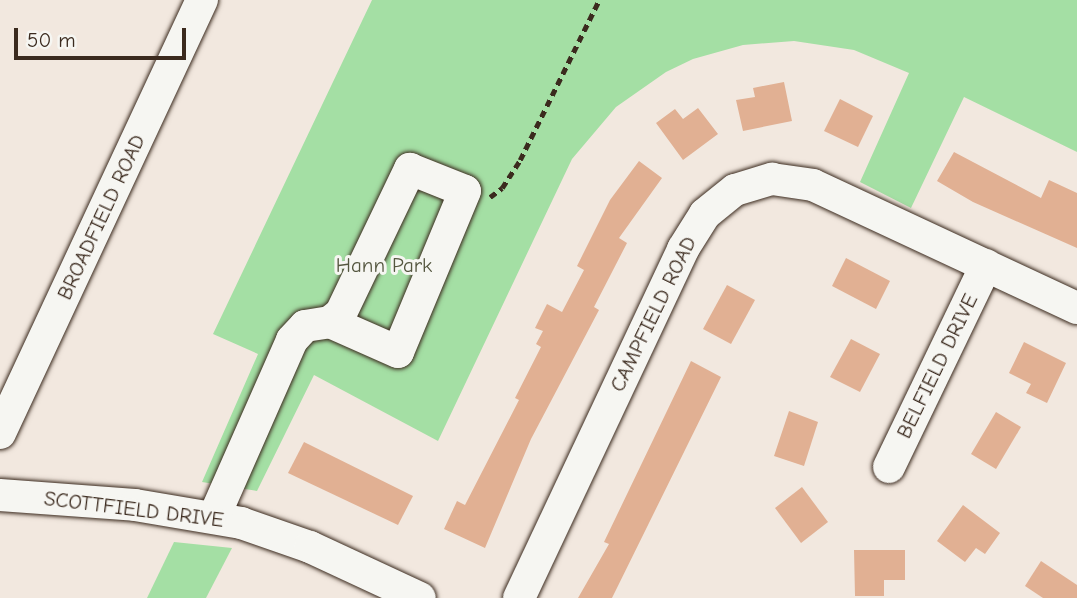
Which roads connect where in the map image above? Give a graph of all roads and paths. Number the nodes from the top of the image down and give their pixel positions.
1 (202, 0) edge
2 (599, 0) edge
3 (465, 191) junction
4 (986, 265) junction
5 (1077, 308) edge
6 (330, 322) junction
7 (0, 433) edge
8 (889, 467) dead end
9 (0, 495) edge
10 (214, 517) junction
11 (420, 598) edge
12 (519, 598) edge

1 - 7 street, BROADFIELD ROAD
2 - 3 path
3 - 6 street
3 - 6 street
4 - 5 street, CAMPFIELD ROAD
4 - 8 street, BELFIELD DRIVE
4 - 12 street, CAMPFIELD ROAD
6 - 10 street
9 - 10 street, SCOTTFIELD DRIVE
10 - 11 street, SCOTTFIELD DRIVE

